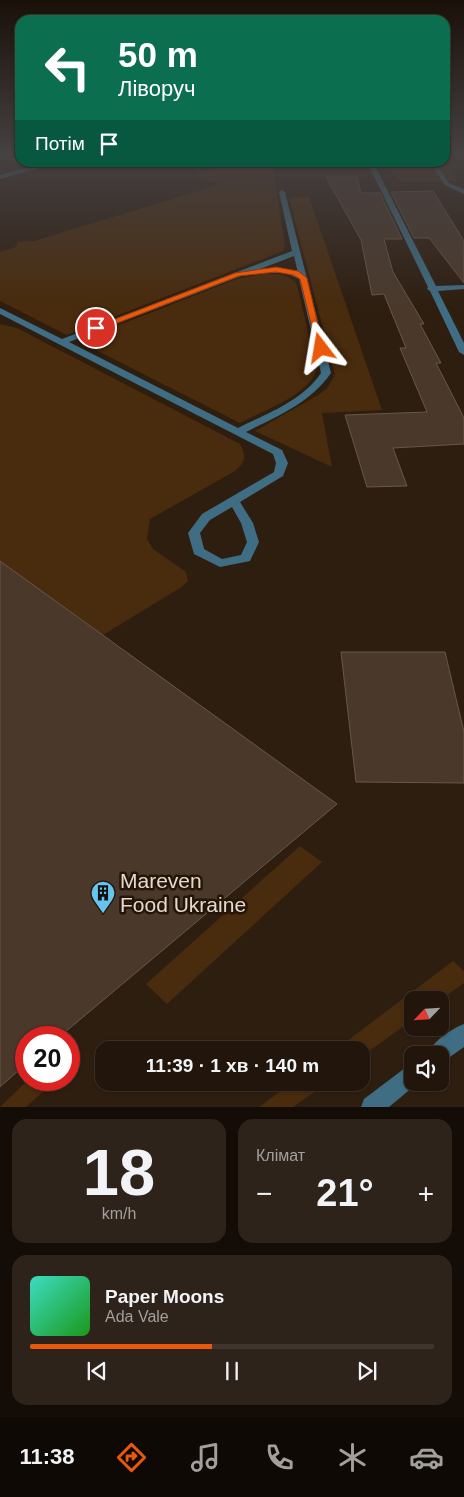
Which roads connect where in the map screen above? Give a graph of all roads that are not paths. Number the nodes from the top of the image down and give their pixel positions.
1 (285, 204) edge
2 (390, 204) edge
3 (296, 252) junction
4 (237, 274) junction
5 (303, 278) junction
6 (464, 287) edge
7 (431, 289) junction
8 (0, 311) edge
9 (61, 342) junction
10 (464, 352) edge
11 (238, 432) junction
12 (234, 501) dead end
13 (464, 1034) edge
14 (449, 1046) edge
15 (404, 1082) edge
16 (373, 1107) edge

1 - 3 street
2 - 7 street
3 - 4 street
3 - 5 street
4 - 5 street
4 - 9 street
5 - 11 street
6 - 7 street
7 - 10 street
8 - 9 street
9 - 11 street
11 - 12 street
13 - 14 street
15 - 16 street

